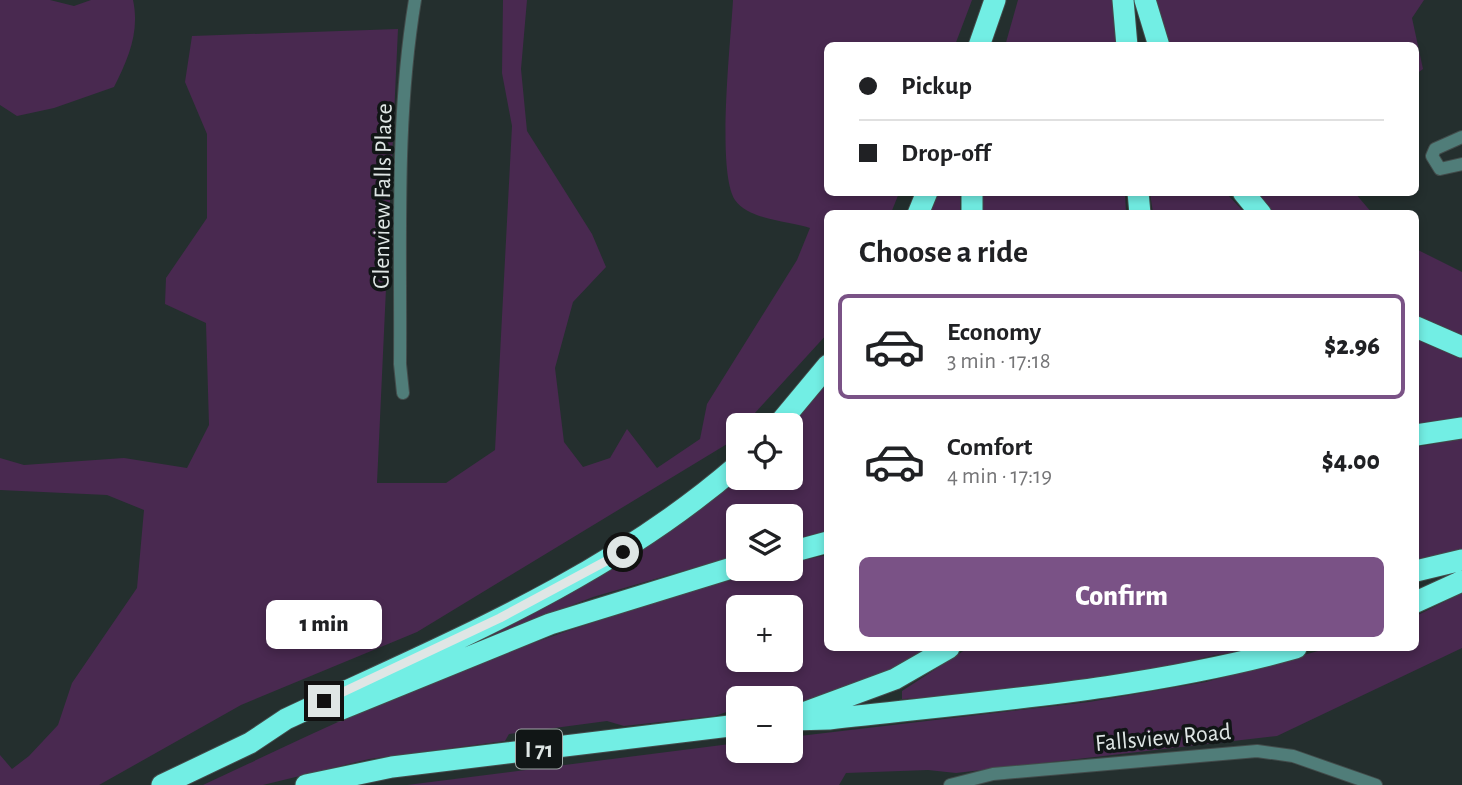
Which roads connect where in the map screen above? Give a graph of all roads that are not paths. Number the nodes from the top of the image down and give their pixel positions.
1 (415, 0) edge
2 (995, 0) edge
3 (1007, 0) edge
4 (1123, 0) edge
5 (1145, 0) edge
6 (980, 42) edge
7 (996, 42) edge
8 (1127, 42) edge
9 (1158, 42) edge
10 (1462, 137) edge
11 (1462, 164) edge
12 (1246, 196) edge
13 (1258, 210) edge
14 (1419, 328) edge
15 (1462, 347) edge
16 (824, 370) edge
17 (403, 393) dead end
18 (788, 413) edge
19 (1462, 428) edge
20 (1419, 435) edge
21 (726, 475) edge
22 (824, 543) edge
23 (803, 549) edge
24 (1462, 560) edge
25 (726, 570) edge
26 (1419, 570) edge
27 (1462, 581) edge
28 (1419, 601) edge
29 (944, 651) edge
30 (1284, 651) edge
31 (803, 714) edge
32 (803, 718) edge
33 (726, 726) edge
34 (250, 744) junction
35 (162, 785) edge
36 (306, 785) edge
37 (950, 785) edge
38 (1376, 785) edge

1 - 17 street, Glenview Falls Place
2 - 6 highway
3 - 7 highway
4 - 8 highway
5 - 9 highway
10 - 11 street
12 - 13 highway
14 - 15 highway
16 - 18 highway
19 - 20 highway
21 - 34 highway
22 - 23 highway
24 - 26 highway
25 - 34 highway
27 - 28 highway
29 - 31 highway
30 - 32 highway
33 - 36 highway, I 71
34 - 35 highway
37 - 38 street, Fallsview Road

